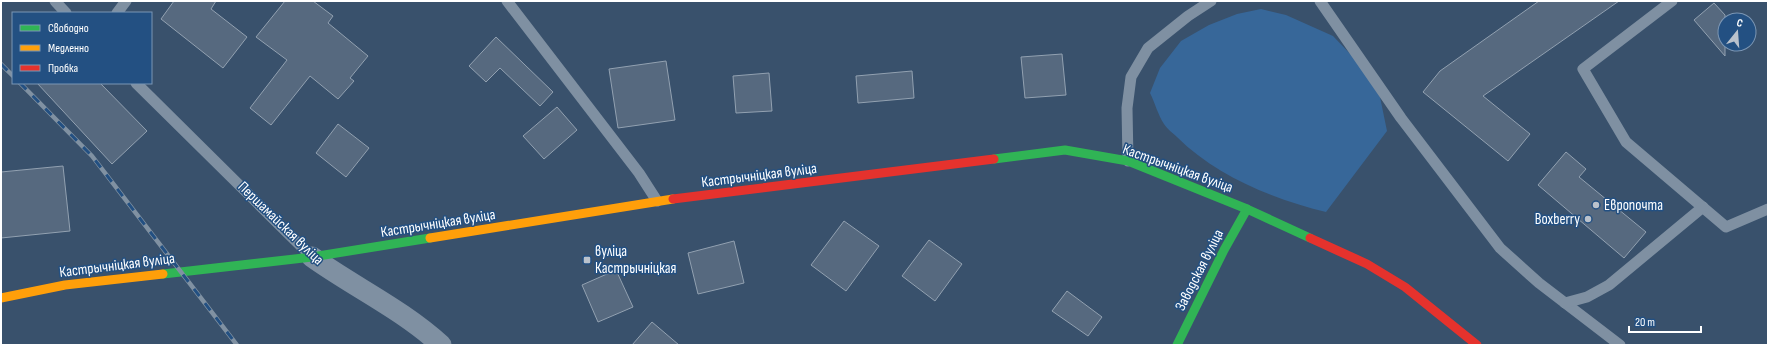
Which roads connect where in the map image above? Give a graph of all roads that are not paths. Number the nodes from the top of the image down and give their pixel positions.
1 (55, 1) edge
2 (126, 1) edge
3 (507, 1) edge
4 (1211, 1) edge
5 (1320, 1) edge
6 (1672, 1) edge
7 (65, 12) edge
8 (118, 12) edge
9 (137, 84) edge
10 (1128, 161) junction
11 (657, 202) junction
12 (1703, 207) junction
13 (1247, 209) junction
14 (1768, 209) edge
15 (312, 257) junction
16 (1, 298) edge
17 (1565, 303) junction
18 (441, 345) edge
19 (1177, 345) edge
20 (1477, 345) edge
21 (1620, 345) edge

1 - 7 lane
2 - 8 lane
3 - 11 lane
4 - 10 lane
5 - 17 lane
6 - 12 lane
9 - 15 lane, Першамайская вуліца
10 - 11 main road, Кастрычніцкая вуліца
10 - 13 main road, Кастрычніцкая вуліца
11 - 15 main road, Кастрычніцкая вуліца
12 - 14 lane
12 - 17 lane
13 - 19 main road, Заводская вуліца
13 - 20 main road, Кастрычніцкая вуліца
15 - 16 main road, Кастрычніцкая вуліца
15 - 18 street, Першамайская вуліца
17 - 21 lane

